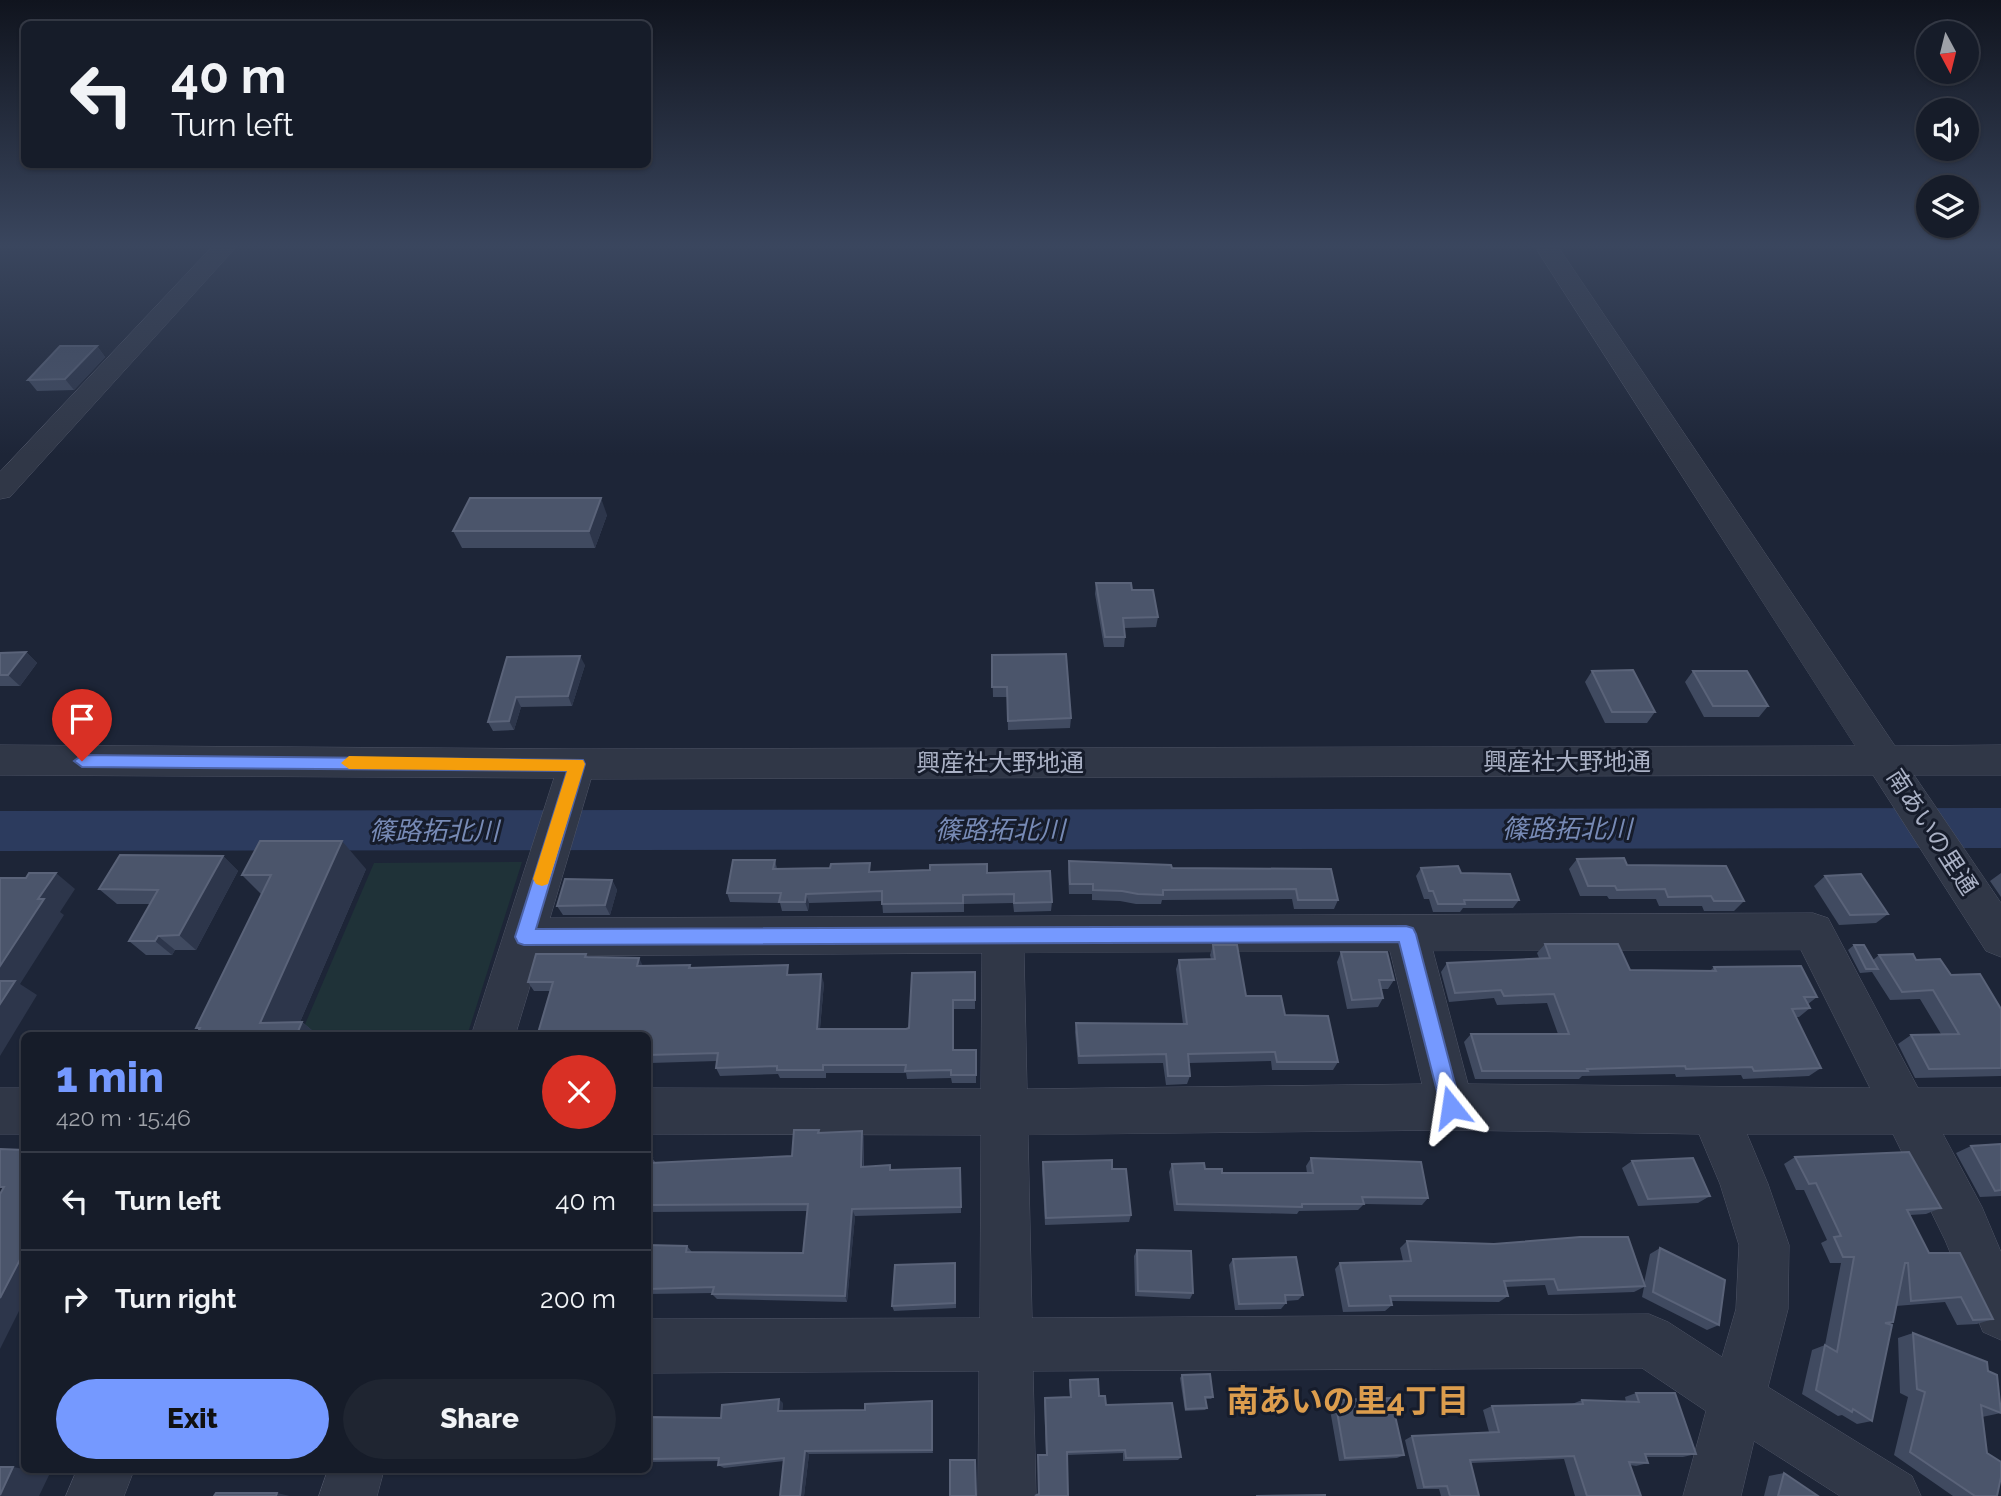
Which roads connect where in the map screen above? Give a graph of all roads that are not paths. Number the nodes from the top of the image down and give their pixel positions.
1 (162, 315) edge
2 (1591, 315) edge
3 (0, 490) edge
4 (0, 760) edge
5 (2001, 760) edge
6 (1885, 761) junction
7 (577, 764) junction
8 (1406, 934) junction
9 (1003, 936) junction
10 (524, 937) junction
11 (2001, 938) edge
12 (494, 1032) edge
13 (1451, 1107) junction
14 (0, 1111) edge
15 (21, 1111) edge
16 (651, 1111) edge
17 (1713, 1111) junction
18 (1904, 1111) junction
19 (2001, 1111) edge
20 (1005, 1112) junction
21 (2001, 1314) edge
22 (1005, 1345) junction
23 (651, 1346) edge
24 (1737, 1399) junction
25 (105, 1473) edge
26 (355, 1473) edge
27 (95, 1496) edge
28 (348, 1496) edge
29 (1007, 1496) edge
30 (1712, 1496) edge
31 (1892, 1496) edge

1 - 3 street
2 - 6 street, 南あいの里通
4 - 7 street, 興産社大野地通
5 - 6 street, 興産社大野地通
6 - 7 street, 興産社大野地通
6 - 11 street, 南あいの里通
7 - 10 street
8 - 9 street
8 - 13 street
8 - 18 street
9 - 10 street
9 - 20 street
10 - 12 street
13 - 17 street
13 - 20 street
14 - 15 street
16 - 20 street
17 - 18 street
17 - 24 street
18 - 19 street
18 - 21 street
20 - 22 street
22 - 23 street
22 - 24 street
22 - 29 street
24 - 30 street
24 - 31 street
25 - 27 street
26 - 28 street

